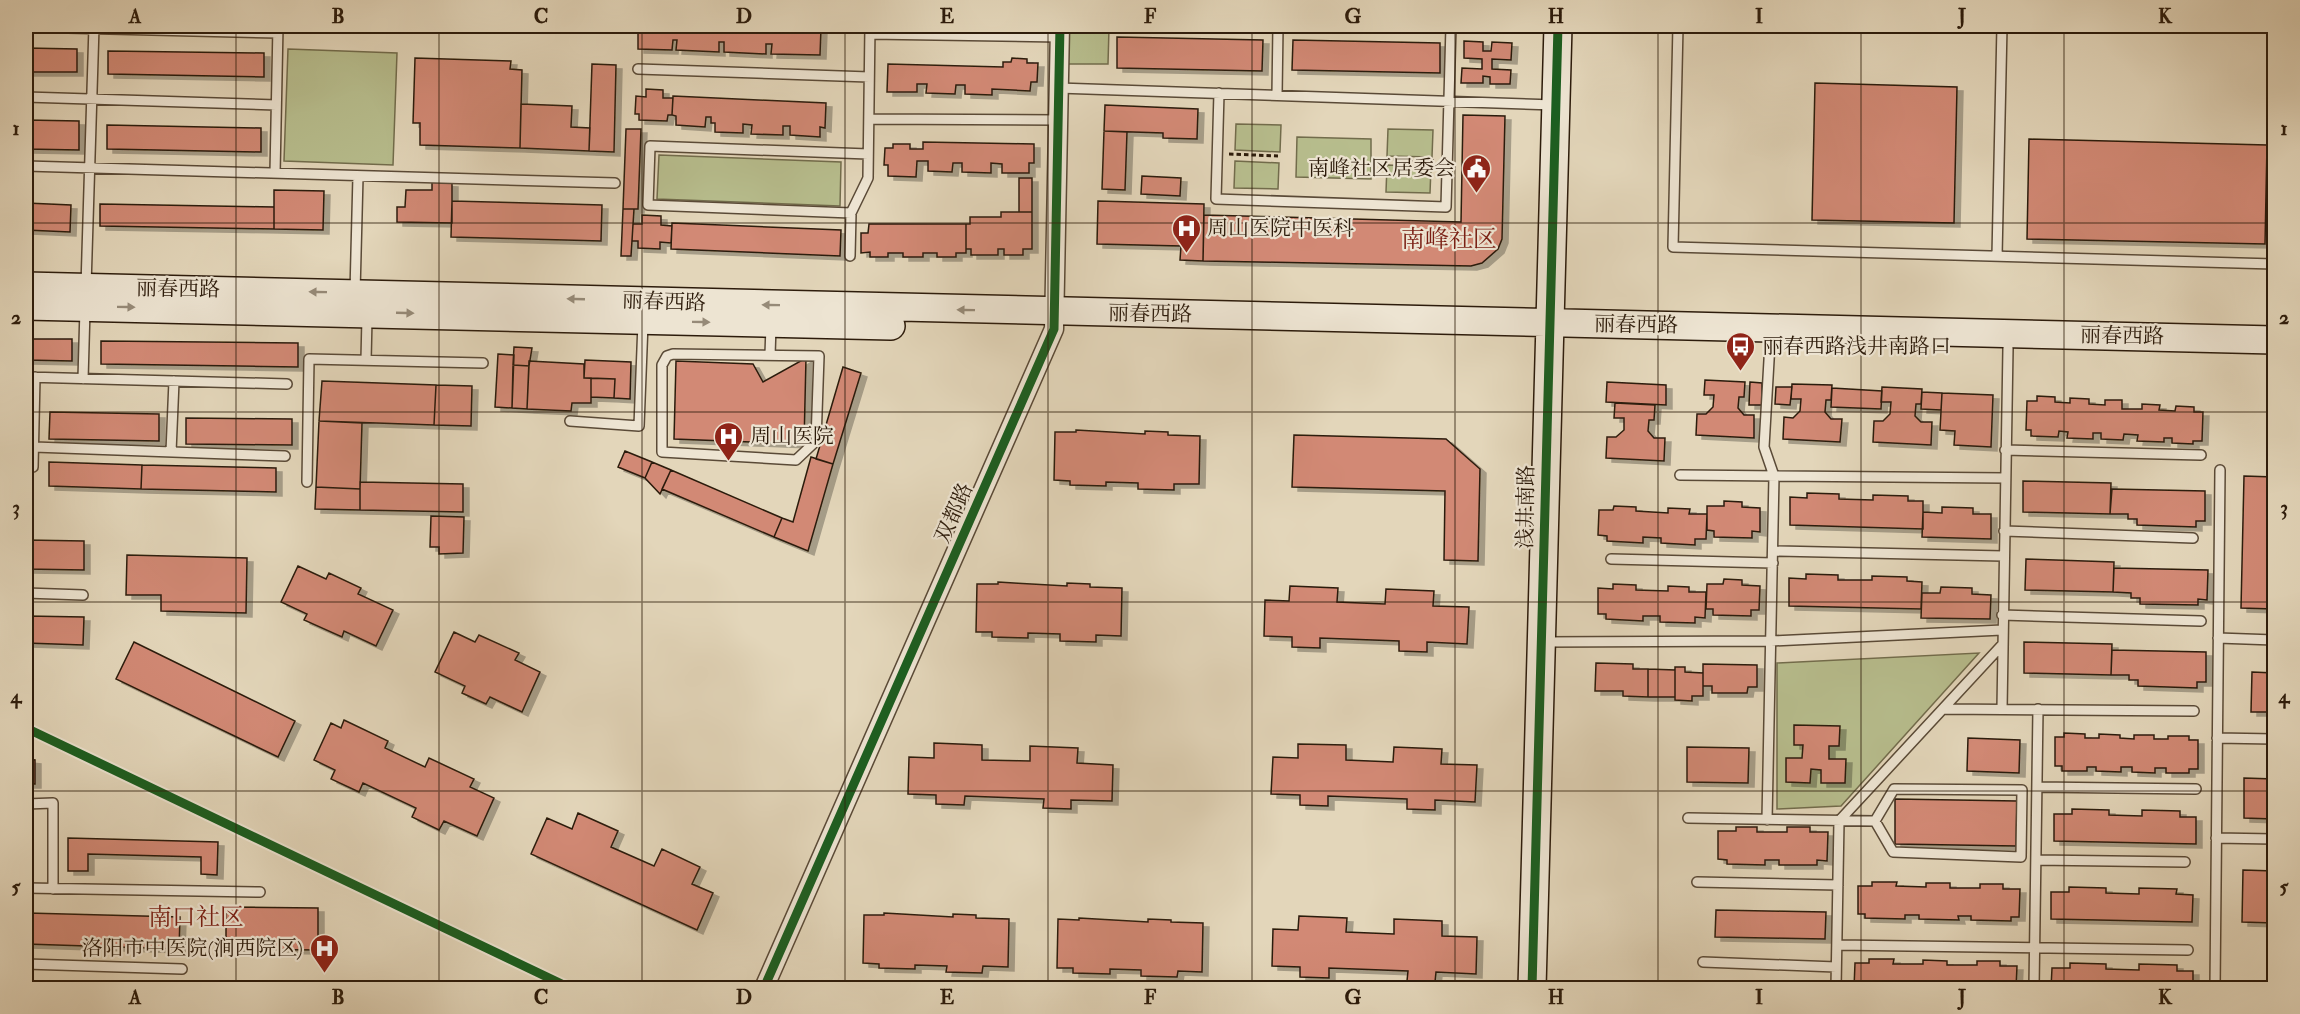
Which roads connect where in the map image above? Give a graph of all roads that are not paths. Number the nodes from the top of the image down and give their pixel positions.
1 (1278, 26) edge
2 (1451, 26) edge
3 (1558, 26) edge
4 (1570, 26) edge
5 (1678, 26) edge
6 (2002, 26) edge
7 (26, 27) edge
8 (94, 27) edge
9 (278, 29) edge
10 (870, 30) edge
11 (1060, 31) edge
12 (638, 69) dead end
13 (869, 76) junction
14 (1058, 88) junction
15 (1219, 93) junction
16 (1277, 95) junction
17 (26, 97) edge
18 (91, 99) junction
19 (1449, 101) junction
20 (276, 105) junction
21 (1562, 105) junction
22 (869, 119) junction
23 (1057, 120) junction
24 (868, 154) junction
25 (26, 166) edge
26 (89, 168) junction
27 (274, 173) junction
28 (358, 176) junction
29 (615, 183) dead end
30 (851, 213) junction
31 (850, 256) dead end
32 (1997, 256) junction
33 (2274, 264) edge
34 (26, 286) edge
35 (85, 296) junction
36 (26, 306) edge
37 (359, 306) junction
38 (643, 321) junction
39 (1054, 321) junction
40 (771, 324) junction
41 (1557, 331) junction
42 (2274, 340) edge
43 (1770, 343) junction
44 (2008, 348) junction
45 (770, 355) junction
46 (2274, 355) edge
47 (366, 360) junction
48 (483, 363) dead end
49 (30, 377) edge
50 (82, 379) junction
51 (174, 381) junction
52 (287, 384) dead end
53 (570, 421) dead end
54 (34, 447) junction
55 (2005, 450) junction
56 (171, 452) junction
57 (2201, 455) dead end
58 (285, 456) dead end
59 (26, 467) edge
60 (2220, 470) dead end
61 (1680, 475) dead end
62 (1774, 476) junction
63 (2005, 478) junction
64 (307, 482) dead end
65 (2004, 531) junction
66 (2193, 538) dead end
67 (1773, 551) junction
68 (2003, 556) junction
69 (1611, 560) dead end
70 (1773, 563) junction
71 (26, 593) edge
72 (83, 595) dead end
73 (2002, 615) junction
74 (2201, 621) dead end
75 (2002, 630) junction
76 (2218, 638) junction
77 (2274, 640) edge
78 (1771, 641) junction
79 (1550, 642) junction
80 (2002, 645) junction
81 (1943, 709) junction
82 (2002, 709) junction
83 (2038, 709) junction
84 (2194, 711) dead end
85 (2217, 738) junction
86 (2274, 739) edge
87 (2037, 787) junction
88 (2196, 789) dead end
89 (26, 804) edge
90 (1688, 818) dead end
91 (1767, 820) junction
92 (1875, 821) junction
93 (1839, 822) junction
94 (2216, 838) junction
95 (2274, 839) edge
96 (2036, 860) junction
97 (2185, 862) dead end
98 (1696, 882) dead end
99 (1838, 885) junction
100 (26, 888) edge
101 (53, 889) junction
102 (260, 892) dead end
103 (1837, 945) junction
104 (2035, 948) junction
105 (2188, 950) dead end
106 (1703, 962) dead end
107 (26, 964) edge
108 (1836, 967) junction
109 (182, 969) dead end
110 (764, 988) edge
111 (1532, 988) edge
112 (1548, 988) edge
113 (1836, 988) edge
114 (2034, 988) edge
115 (2215, 988) edge

1 - 16 lane
2 - 19 lane
3 - 21 main road, 浅井南路
4 - 21 main road, 浅井南路
5 - 32 lane
6 - 32 lane
7 - 8 lane
8 - 9 lane
8 - 18 lane
9 - 20 lane
10 - 11 lane
10 - 13 lane
11 - 14 street, 双都路
12 - 13 lane
13 - 22 lane
14 - 15 lane
14 - 23 street, 双都路
15 - 16 lane
15 - 19 lane
16 - 19 lane
17 - 18 lane
18 - 20 lane
18 - 26 lane
19 - 21 lane
20 - 27 lane
21 - 41 main road, 浅井南路
22 - 23 lane
22 - 24 lane
23 - 39 street, 双都路
24 - 30 lane
24 - 30 lane
25 - 26 lane
26 - 27 lane
26 - 35 lane
27 - 28 lane
28 - 29 lane
28 - 37 lane
30 - 31 lane
32 - 33 lane
34 - 35 main road, 丽春西路
35 - 36 main road, 丽春西路
35 - 37 main road, 丽春西路
35 - 50 lane
37 -> 38 main road, 丽春西路
39 -> 37 main road, 丽春西路
37 - 47 lane
38 -> 40 main road, 丽春西路
38 - 53 lane
39 - 40 main road, 丽春西路
39 - 41 main road, 丽春西路
39 - 110 street, 双都路
40 - 45 lane
41 - 42 main road, 丽春西路
41 - 43 main road, 丽春西路
41 - 79 main road, 浅井南路
43 - 44 main road, 丽春西路
43 - 62 lane
44 - 46 main road, 丽春西路
44 - 55 lane
45 - 45 lane
47 - 48 lane
47 - 64 lane
49 - 50 lane
49 - 54 lane
50 - 51 lane
51 - 52 lane
51 - 56 lane
54 - 56 lane
54 - 59 lane
55 - 57 lane
55 - 63 lane
56 - 58 lane
60 - 76 lane
61 - 62 lane
62 - 63 lane
62 - 67 lane
63 - 65 lane
65 - 66 lane
65 - 68 lane
67 - 68 lane
67 - 70 lane
68 - 73 lane
69 - 70 lane
70 - 78 lane
71 - 72 lane
73 - 74 lane
73 - 75 lane
75 - 78 lane
75 - 80 lane
76 - 77 lane
76 - 85 lane
78 - 79 lane
78 - 91 lane
79 - 111 main road, 浅井南路
79 - 112 main road, 浅井南路
80 - 81 lane
80 - 82 lane
81 - 82 lane
81 - 93 lane
82 - 83 lane
83 - 84 lane
83 - 87 lane
85 - 86 lane
85 - 94 lane
87 - 88 lane
87 - 96 lane
89 - 101 lane
90 - 91 lane
91 - 93 lane
92 - 92 lane
92 - 93 lane
93 - 99 lane
94 - 95 lane
94 - 115 lane
96 - 97 lane
96 - 104 lane
98 - 99 lane
99 - 103 lane
100 - 101 lane
101 - 102 lane
103 - 104 lane
103 - 108 lane
104 - 105 lane
104 - 114 lane
106 - 108 lane
107 - 109 lane
108 - 113 lane

